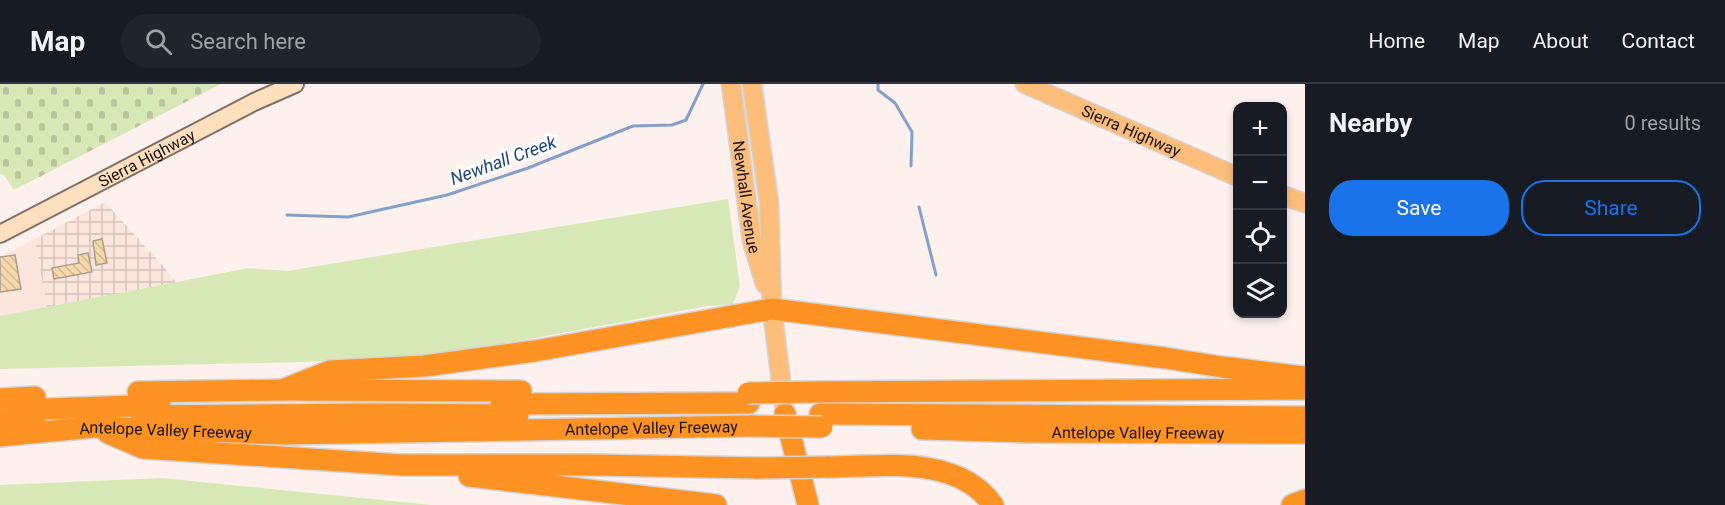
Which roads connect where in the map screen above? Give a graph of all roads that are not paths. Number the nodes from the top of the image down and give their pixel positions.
1 (295, 84) edge
2 (731, 84) edge
3 (752, 84) edge
4 (1025, 84) edge
5 (1233, 175) edge
6 (1287, 197) edge
7 (1305, 203) edge
8 (0, 234) edge
9 (772, 309) junction
10 (1305, 377) edge
11 (1305, 389) edge
12 (282, 390) junction
13 (0, 399) edge
14 (1305, 399) edge
15 (750, 409) junction
16 (820, 409) junction
17 (0, 411) edge
18 (785, 414) junction
19 (1305, 417) edge
20 (0, 420) edge
21 (94, 427) junction
22 (1305, 433) edge
23 (0, 436) edge
24 (401, 465) junction
25 (1305, 500) edge
26 (716, 505) edge
27 (797, 505) edge
28 (808, 505) edge
29 (993, 505) edge
30 (1292, 505) edge

1 - 8 main road, Sierra Highway
2 - 9 main road, Newhall Avenue
3 - 9 main road, Newhall Avenue
4 - 5 main road, Sierra Highway
6 - 7 main road
9 - 10 highway
9 - 12 highway
9 - 18 main road, Newhall Avenue
11 - 16 highway, Antelope Valley Freeway
12 - 13 highway, Antelope Valley Freeway
12 - 15 highway, Antelope Valley Freeway
14 - 16 highway
15 - 16 highway, Antelope Valley Freeway, bridge
15 - 16 highway, Antelope Valley Freeway, bridge
15 - 17 highway
15 - 20 highway
15 - 21 highway, Antelope Valley Freeway
16 - 19 highway
16 - 22 highway, Antelope Valley Freeway
18 - 27 main road, Newhall Avenue
18 - 28 highway
21 - 23 highway, Antelope Valley Freeway
21 - 24 highway
24 - 26 highway
24 - 29 highway, bridge
25 - 30 highway

